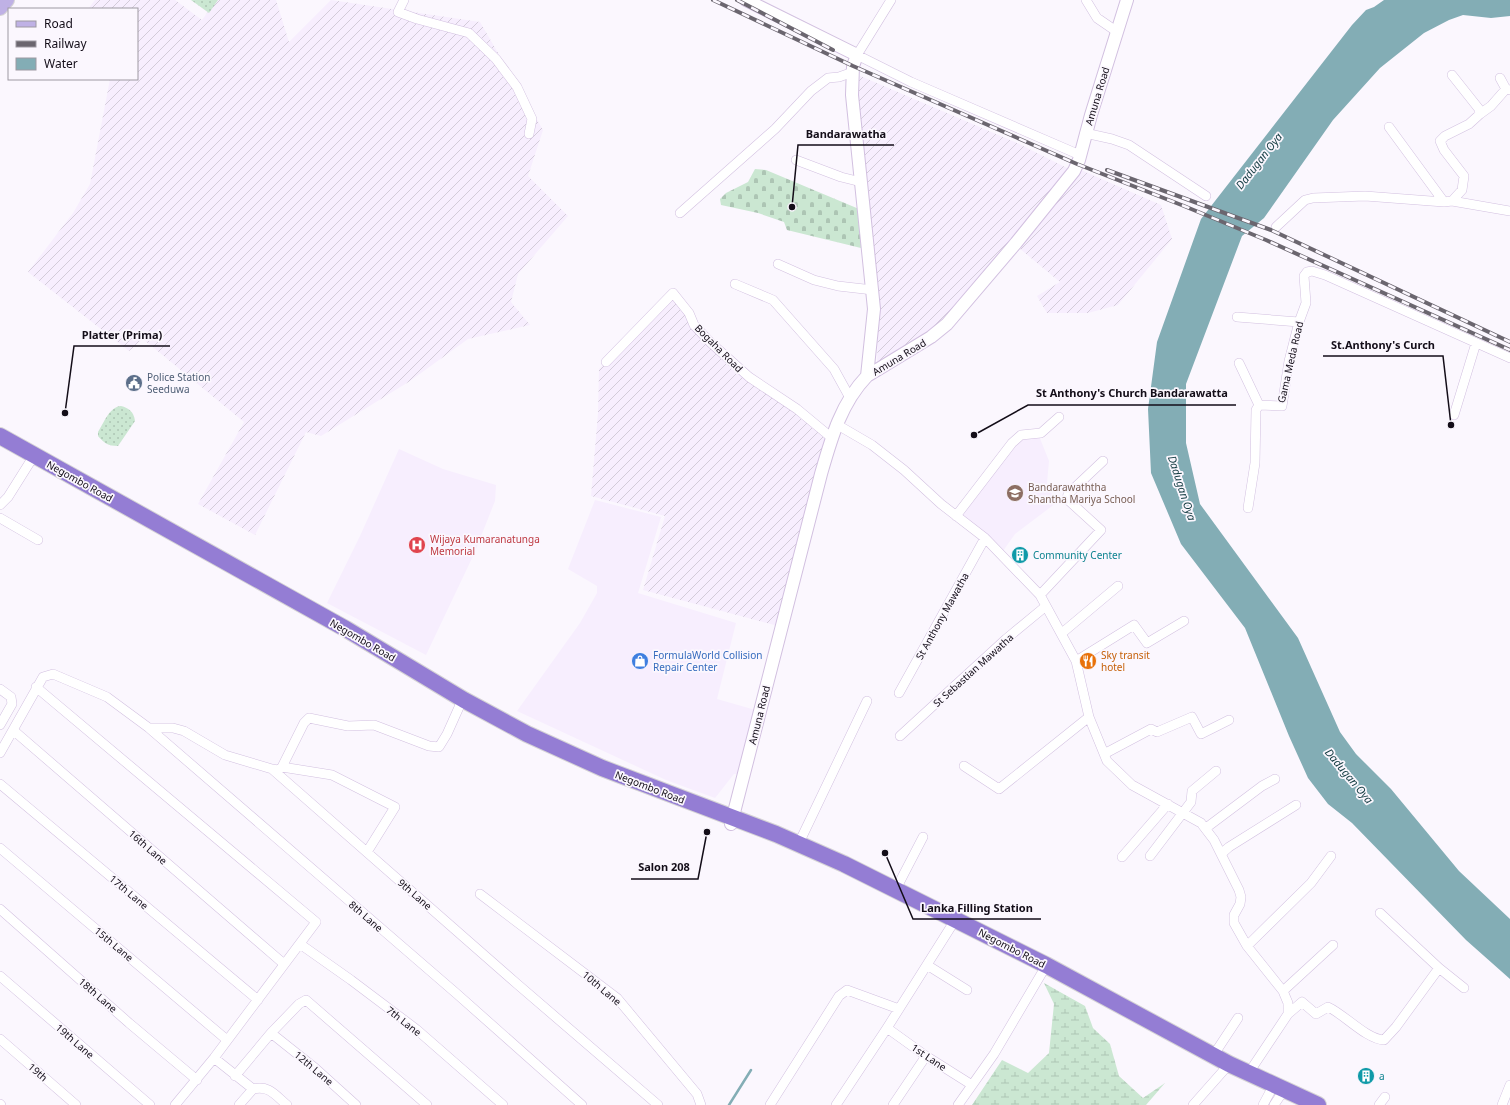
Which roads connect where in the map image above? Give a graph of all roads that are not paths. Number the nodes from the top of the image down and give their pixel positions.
1 (6, 0) edge
2 (404, 0) edge
3 (746, 0) edge
4 (891, 0) edge
5 (1086, 0) edge
6 (1127, 0) edge
7 (0, 8) edge
8 (1116, 31) junction
9 (857, 55) junction
10 (853, 72) junction
11 (1452, 75) dead end
12 (1500, 78) dead end
13 (1508, 89) edge
14 (1480, 114) junction
15 (1389, 127) dead end
16 (1085, 133) junction
17 (529, 134) dead end
18 (1080, 155) junction
19 (796, 160) dead end
20 (861, 182) junction
21 (1206, 196) dead end
22 (1448, 201) junction
23 (1510, 211) edge
24 (680, 212) dead end
25 (1276, 227) dead end
26 (778, 264) dead end
27 (735, 284) dead end
28 (872, 290) junction
29 (1237, 317) dead end
30 (1299, 322) junction
31 (1476, 343) junction
32 (1510, 358) edge
33 (606, 362) dead end
34 (1239, 364) dead end
35 (867, 376) junction
36 (850, 398) junction
37 (1259, 405) junction
38 (1454, 415) dead end
39 (1059, 417) dead end
40 (836, 424) junction
41 (0, 436) edge
42 (832, 438) junction
43 (0, 444) edge
44 (1103, 461) dead end
45 (30, 462) junction
46 (0, 505) edge
47 (1248, 508) dead end
48 (956, 516) junction
49 (0, 518) edge
50 (985, 538) junction
51 (38, 540) dead end
52 (1118, 586) dead end
53 (1040, 595) junction
54 (1046, 606) junction
55 (1184, 621) dead end
56 (1062, 634) junction
57 (1076, 660) junction
58 (36, 687) junction
59 (0, 689) edge
60 (899, 693) dead end
61 (867, 701) dead end
62 (460, 705) junction
63 (1089, 718) junction
64 (1229, 720) dead end
65 (0, 725) edge
66 (149, 728) junction
67 (13, 730) junction
68 (900, 736) dead end
69 (0, 753) edge
70 (1104, 754) junction
71 (964, 766) dead end
72 (282, 767) junction
73 (272, 769) junction
74 (1216, 771) dead end
75 (1275, 779) dead end
76 (0, 784) edge
77 (1168, 804) junction
78 (1296, 805) dead end
79 (1183, 813) junction
80 (732, 821) junction
81 (1206, 828) junction
82 (923, 836) dead end
83 (799, 843) junction
84 (0, 848) edge
85 (367, 852) junction
86 (1221, 854) junction
87 (1150, 856) dead end
88 (1331, 856) dead end
89 (1122, 857) dead end
90 (896, 889) junction
91 (480, 894) dead end
92 (0, 909) edge
93 (1380, 912) dead end
94 (952, 925) junction
95 (300, 944) junction
96 (1333, 945) dead end
97 (1247, 946) junction
98 (284, 964) junction
99 (928, 966) junction
100 (1439, 968) junction
101 (1043, 971) junction
102 (0, 976) edge
103 (1464, 988) dead end
104 (967, 990) dead end
105 (1283, 991) junction
106 (258, 1000) junction
107 (899, 1009) junction
108 (1288, 1014) junction
109 (1238, 1018) dead end
110 (888, 1028) junction
111 (271, 1033) junction
112 (0, 1039) edge
113 (227, 1040) junction
114 (926, 1056) junction
115 (1213, 1056) junction
116 (214, 1058) junction
117 (1224, 1070) junction
118 (1248, 1074) junction
119 (235, 1076) junction
120 (197, 1080) junction
121 (972, 1085) junction
122 (1510, 1085) edge
123 (253, 1089) junction
124 (1385, 1097) dead end
125 (1272, 1099) edge
126 (76, 1105) edge
127 (150, 1105) edge
128 (175, 1105) edge
129 (239, 1105) edge
130 (287, 1105) edge
131 (356, 1105) edge
132 (427, 1105) edge
133 (503, 1105) edge
134 (582, 1105) edge
135 (658, 1105) edge
136 (701, 1105) edge
137 (770, 1105) edge
138 (836, 1105) edge
139 (893, 1105) edge
140 (958, 1105) edge
141 (1193, 1105) edge
142 (1299, 1105) edge
143 (1318, 1105) edge
144 (1378, 1105) edge
145 (1502, 1105) edge

1 - 7 main road
2 - 17 street
3 - 9 street
4 - 9 street
5 - 8 street
6 - 8 street, Amuna Road
8 - 16 street, Amuna Road
9 - 10 street
9 - 18 street
10 - 20 street
10 - 24 street
11 - 14 street
12 - 13 street
13 - 14 street
14 - 22 street
15 - 22 street
16 - 18 street, Amuna Road
16 - 21 street
18 - 35 street, Amuna Road
19 - 20 street
20 - 28 street
22 - 23 street
22 - 25 street
26 - 28 street
27 - 36 street
28 - 35 street
29 - 30 street
30 - 31 street, Gama Meda Road
30 - 37 street, Gama Meda Road
31 - 32 street, Gama Meda Road
31 - 38 street
33 - 42 street, Bogaha Road
34 - 37 street
35 - 36 street, Amuna Road
36 - 40 street, Amuna Road
37 - 47 street
39 - 48 street
40 - 42 street, Amuna Road
40 - 48 street
41 - 80 highway, Negombo Road
42 - 80 street, Amuna Road
43 - 45 highway, Negombo Road
44 - 53 street
45 - 46 street
45 - 62 highway, Negombo Road
48 - 50 street
49 - 51 street
50 - 53 street
50 - 60 street, St Anthony Mawatha
52 - 56 street
53 - 54 street
54 - 56 street
54 - 68 street, St Sebastian Mawatha
55 - 57 street
56 - 57 street
57 - 63 street
58 - 66 street, 8th Lane
58 - 67 street
58 - 95 street
59 - 65 street
61 - 83 street
62 - 72 street
62 - 80 highway, Negombo Road
63 - 70 street
63 - 71 street
64 - 70 street
66 - 73 street, 9th Lane
66 - 134 street, 8th Lane
67 - 69 street
67 - 98 street, 16th Lane
70 - 77 street
72 - 73 street
72 - 85 street
73 - 85 street, 9th Lane
74 - 79 street
75 - 81 street
76 - 106 street, 17th Lane
77 - 79 street
77 - 89 street
78 - 86 street
79 - 81 street
79 - 87 street
80 - 83 highway, Negombo Road
80 - 94 highway, Negombo Road
81 - 86 street
82 - 90 street
83 - 90 highway, Negombo Road
84 - 113 street, 15th Lane
85 - 135 street, 9th Lane
86 - 97 street
88 - 97 street
90 - 115 highway, Negombo Road
91 - 136 street, 10th Lane
92 - 120 street, 18th Lane
93 - 100 street
94 - 99 street
94 - 101 highway, Negombo Road
95 - 98 street
95 - 133 street, 7th Lane
96 - 105 street
97 - 105 street
98 - 106 street
99 - 104 street
99 - 107 street
100 - 103 street
100 - 108 street
101 - 117 highway, Negombo Road
101 - 121 street
102 - 127 street, 19th Lane
105 - 108 street
106 - 113 street
107 - 110 street
107 - 137 street
108 - 118 street
109 - 115 street
110 - 114 street, 1st Lane
110 - 138 street
111 - 119 street
111 - 131 street, 12th Lane
111 - 132 street
112 - 126 street, 19th
113 - 116 street
114 - 121 street, 1st Lane
114 - 139 street
115 - 118 highway, Negombo Road
116 - 119 street
116 - 120 street
117 - 125 highway, Negombo Road
117 - 141 street
118 - 143 highway, Negombo Road
119 - 123 street
120 - 128 street
121 - 140 street
122 - 145 street
123 - 129 street
123 - 130 street
124 - 144 street
125 - 142 highway, Negombo Road

